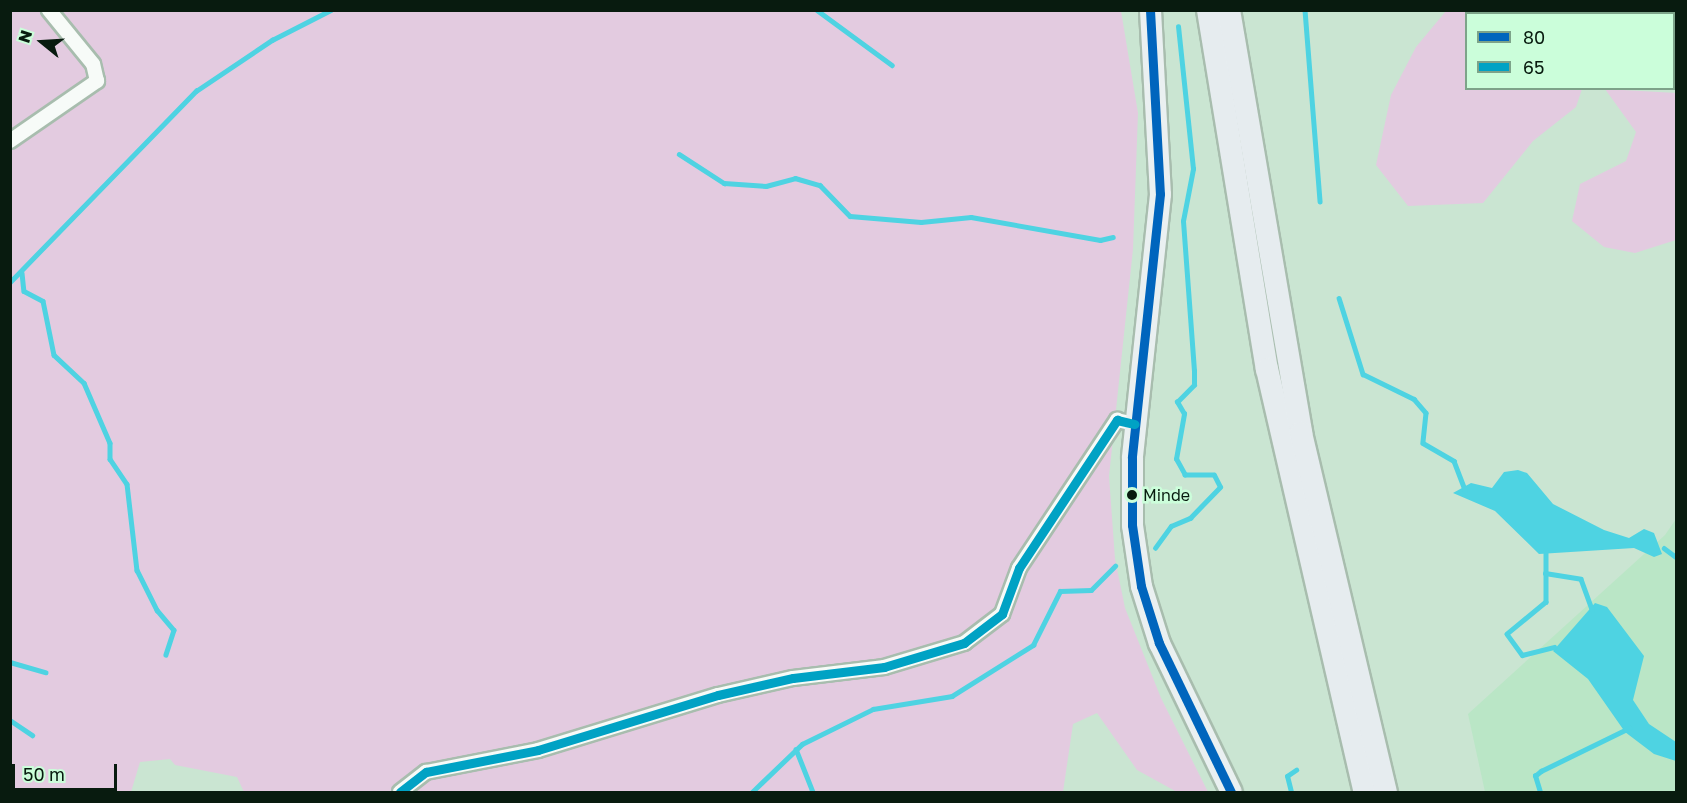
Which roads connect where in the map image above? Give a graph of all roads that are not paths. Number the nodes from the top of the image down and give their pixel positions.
1 (49, 10) edge
2 (1150, 10) edge
3 (1208, 10) edge
4 (1229, 10) edge
5 (10, 141) edge
6 (1126, 422) junction
7 (400, 792) edge
8 (1231, 792) edge
9 (1365, 792) edge
10 (1386, 792) edge

1 - 5 street
2 - 6 main road
3 - 9 highway
4 - 10 highway
6 - 7 street
6 - 8 main road

